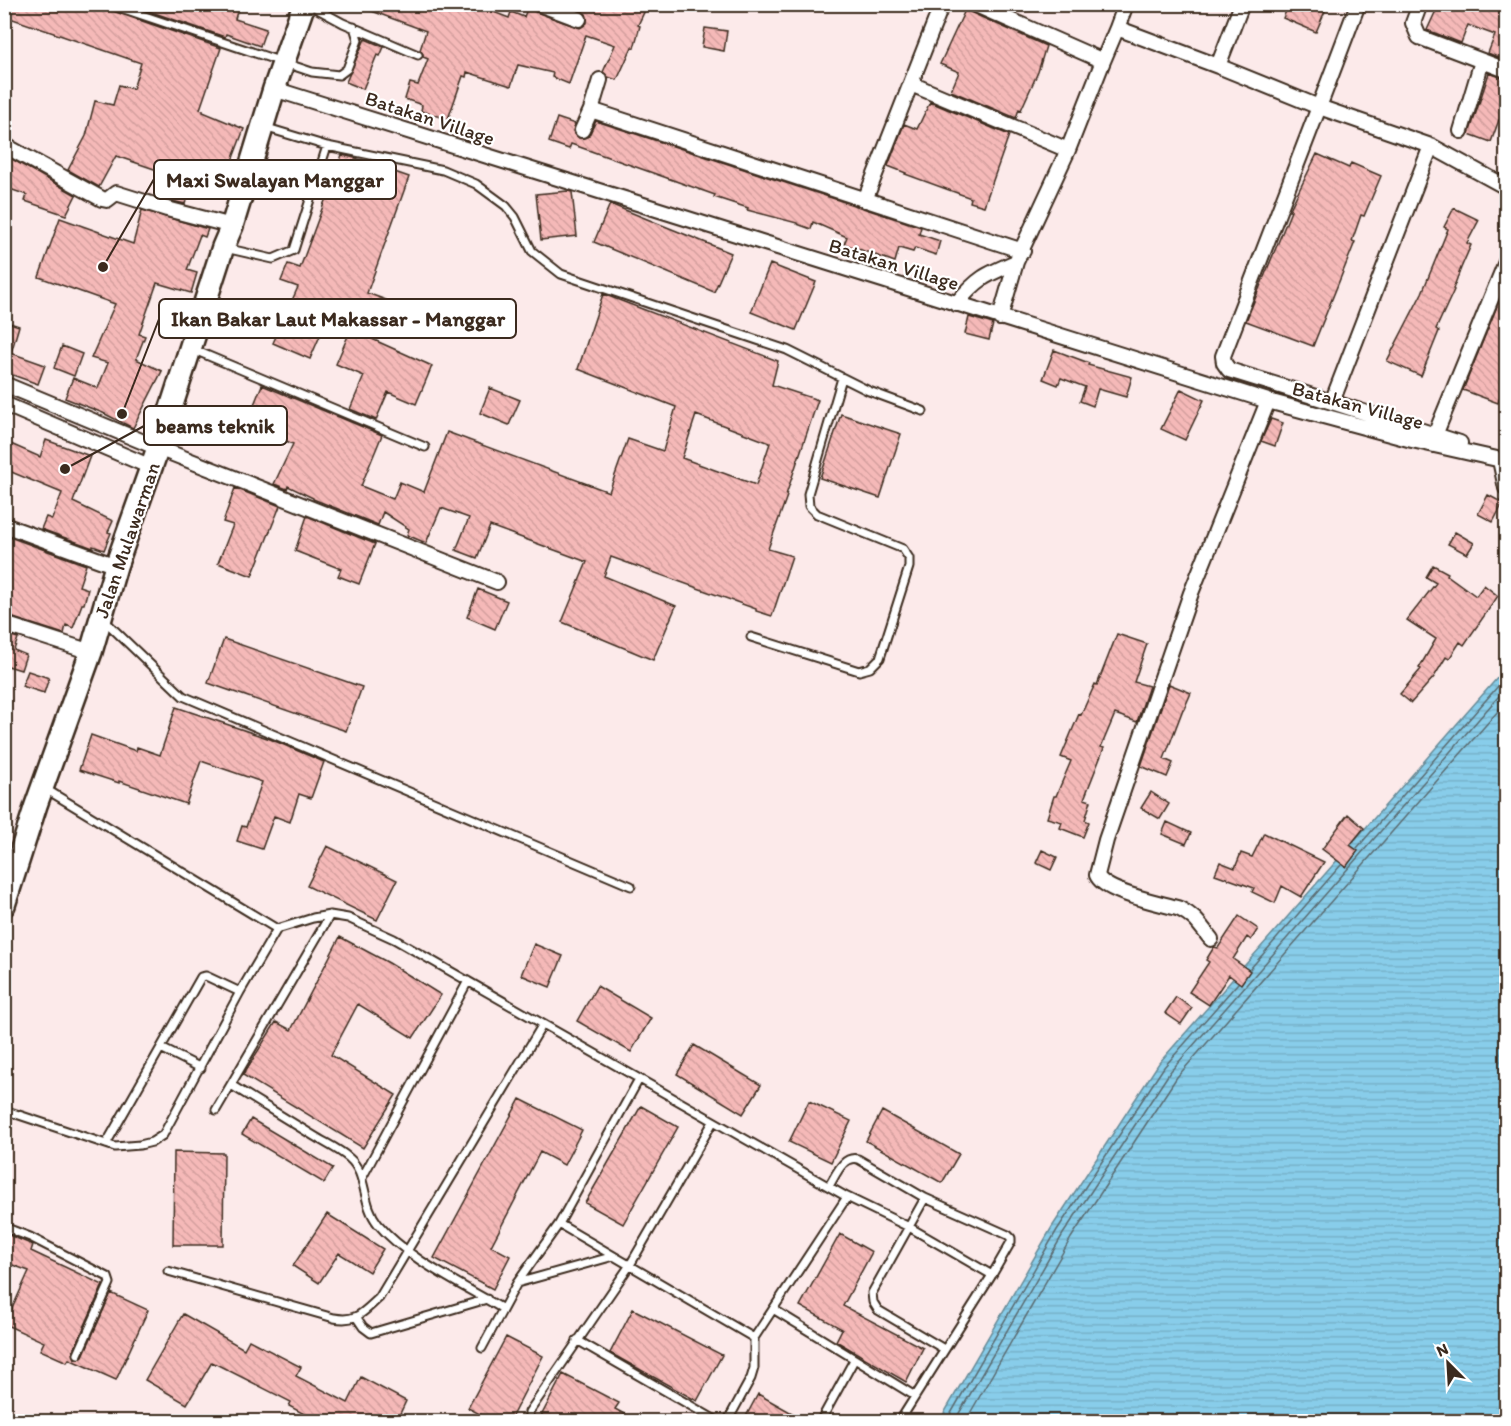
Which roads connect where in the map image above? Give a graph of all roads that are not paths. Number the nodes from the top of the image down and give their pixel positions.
1 (109, 4) edge
2 (306, 4) edge
3 (538, 4) edge
4 (942, 4) edge
5 (974, 4) edge
6 (1126, 4) edge
7 (1242, 4) edge
8 (1358, 4) edge
9 (1420, 4) edge
10 (579, 19) dead end
11 (354, 27) junction
12 (1117, 28) junction
13 (418, 55) dead end
14 (1103, 61) junction
15 (1482, 61) junction
16 (284, 62) junction
17 (1218, 66) junction
18 (1506, 70) edge
19 (600, 80) dead end
20 (911, 84) junction
21 (274, 89) junction
22 (1318, 107) junction
23 (591, 110) junction
24 (261, 126) junction
25 (582, 130) dead end
26 (1461, 130) dead end
27 (4, 145) edge
28 (327, 146) junction
29 (1431, 146) junction
30 (1068, 150) junction
31 (1506, 187) edge
32 (865, 200) junction
33 (232, 226) junction
34 (223, 247) junction
35 (1019, 256) junction
36 (1506, 262) edge
37 (956, 304) junction
38 (204, 306) junction
39 (1000, 318) junction
40 (273, 330) dead end
41 (190, 348) junction
42 (842, 378) junction
43 (4, 384) edge
44 (1268, 401) junction
45 (1332, 402) junction
46 (4, 404) edge
47 (923, 411) dead end
48 (1435, 435) junction
49 (426, 447) dead end
50 (155, 458) junction
51 (1503, 462) edge
52 (1506, 488) edge
53 (4, 525) edge
54 (116, 566) junction
55 (497, 582) dead end
56 (101, 617) junction
57 (4, 624) edge
58 (751, 637) dead end
59 (91, 652) junction
60 (42, 787) junction
61 (631, 885) dead end
62 (5, 900) edge
63 (330, 915) junction
64 (277, 929) junction
65 (1211, 939) dead end
66 (468, 981) junction
67 (240, 992) junction
68 (543, 1024) junction
69 (161, 1048) junction
70 (201, 1068) junction
71 (639, 1079) junction
72 (231, 1085) junction
73 (4, 1110) edge
74 (216, 1110) dead end
75 (713, 1122) junction
76 (106, 1144) junction
77 (362, 1178) junction
78 (829, 1186) junction
79 (847, 1197) junction
80 (925, 1198) junction
81 (560, 1224) junction
82 (4, 1227) edge
83 (909, 1227) junction
84 (407, 1252) junction
85 (614, 1256) junction
86 (630, 1265) junction
87 (168, 1271) dead end
88 (992, 1275) junction
89 (517, 1283) junction
90 (487, 1299) junction
91 (503, 1309) junction
92 (773, 1309) junction
93 (357, 1318) junction
94 (754, 1338) junction
95 (578, 1340) junction
96 (482, 1348) dead end
97 (944, 1349) junction
98 (78, 1354) dead end
99 (854, 1360) junction
100 (915, 1396) junction
101 (529, 1422) edge
102 (719, 1422) edge
103 (727, 1422) edge
104 (820, 1422) edge
105 (899, 1422) edge

1 - 16 lane
2 - 11 lane
2 - 16 main road, Jalan Mulawarman
3 - 10 street
4 - 20 street
5 - 14 street
6 - 12 street
7 - 17 street
8 - 22 street
9 - 15 street
11 - 13 lane
11 - 16 lane
12 - 14 street
12 - 17 street
14 - 30 street
15 - 18 street
15 - 26 street
16 - 21 main road, Jalan Mulawarman
17 - 22 street
19 - 23 street
20 - 30 street
20 - 32 street
21 - 24 main road, Jalan Mulawarman
21 - 37 street, Batakan Village
22 - 29 street
22 - 45 street
23 - 25 street
23 - 32 street
24 - 28 lane
24 - 33 main road, Jalan Mulawarman
27 - 33 street
28 - 34 lane
28 - 42 lane
29 - 31 street
29 - 45 street
30 - 35 street
32 - 35 street
33 - 34 main road, Jalan Mulawarman
34 - 38 main road, Jalan Mulawarman
35 - 37 street
35 - 39 street
36 - 48 street
37 - 39 street, Batakan Village
38 - 40 lane
38 - 41 main road, Jalan Mulawarman
39 - 44 street, Batakan Village
41 - 49 lane
41 - 50 main road, Jalan Mulawarman
42 - 47 lane
42 - 58 lane
43 - 50 street
44 - 51 street, Batakan Village
44 - 65 street
45 - 48 street
46 - 50 street
48 - 51 street
50 - 54 main road, Jalan Mulawarman
50 - 55 street
51 - 52 street
53 - 54 street
54 - 56 main road, Jalan Mulawarman
56 - 59 main road, Jalan Mulawarman
56 - 61 lane
57 - 59 street
59 - 60 main road, Jalan Mulawarman
60 - 62 main road, Jalan Mulawarman
60 - 64 lane
63 - 64 lane
63 - 66 lane
63 - 72 lane
64 - 67 lane
66 - 68 lane
66 - 77 lane
67 - 69 lane
67 - 70 lane
68 - 71 lane
68 - 84 lane
69 - 70 lane
69 - 76 lane
70 - 76 lane
71 - 75 lane
71 - 81 lane
72 - 74 lane
72 - 77 lane
73 - 76 lane
75 - 78 lane
75 - 86 lane
77 - 84 lane
78 - 79 lane
78 - 80 lane
79 - 83 lane
79 - 92 lane
80 - 83 lane
80 - 88 lane
81 - 85 lane
81 - 89 lane
82 - 98 lane
83 - 88 lane
83 - 97 lane
84 - 90 lane
84 - 93 lane
85 - 86 lane
85 - 89 lane
86 - 94 lane
86 - 95 lane
87 - 93 lane
88 - 97 lane
89 - 91 lane
90 - 91 lane
90 - 93 lane
91 - 96 lane
92 - 94 lane
92 - 99 lane
94 - 103 lane
95 - 101 lane
95 - 102 lane
97 - 100 lane
99 - 100 lane
99 - 104 lane
100 - 105 lane

